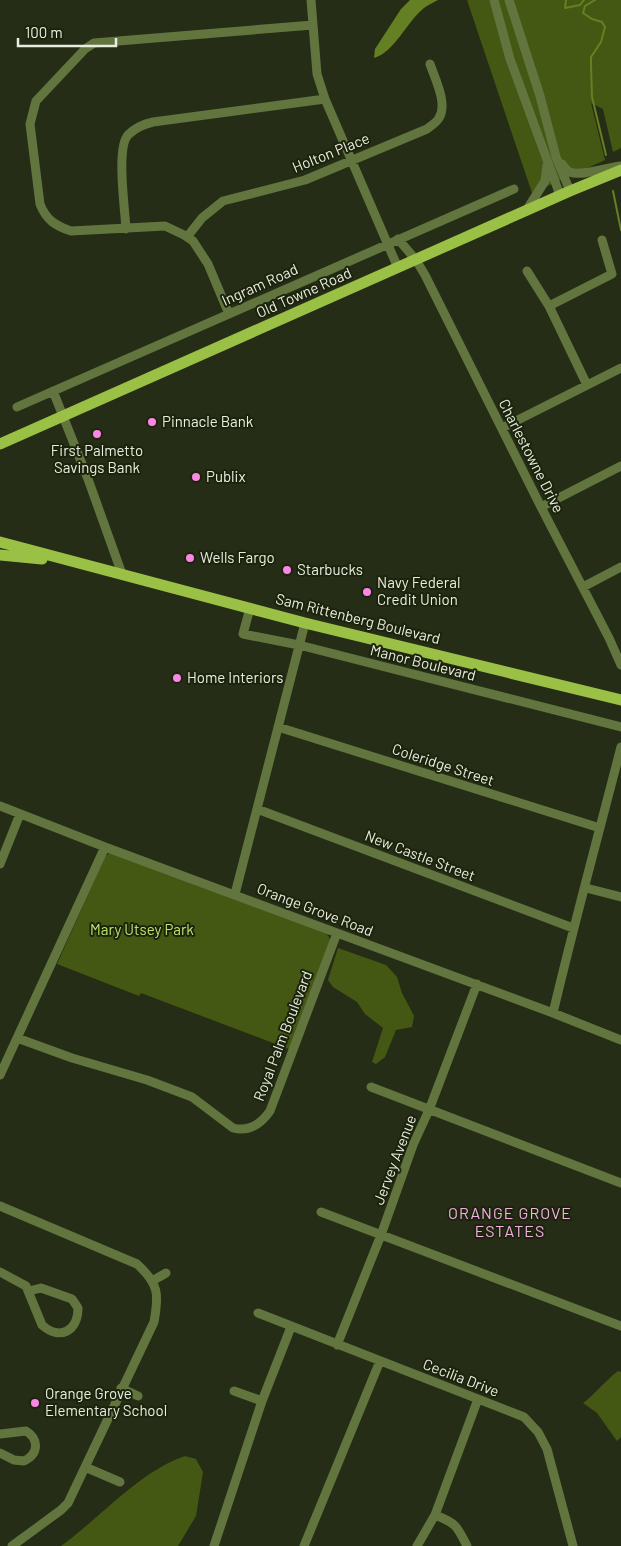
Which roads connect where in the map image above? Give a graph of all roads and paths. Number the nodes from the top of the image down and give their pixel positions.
1 (311, 0) edge
2 (494, 0) edge
3 (509, 0) edge
4 (313, 24) junction
5 (430, 64) dead end
6 (325, 99) junction
7 (556, 157) junction
8 (353, 160) junction
9 (547, 161) junction
10 (621, 168) edge
11 (514, 189) dead end
12 (565, 193) junction
13 (526, 211) junction
14 (126, 228) junction
15 (187, 237) junction
16 (398, 239) junction
17 (602, 240) dead end
18 (389, 244) junction
19 (416, 260) junction
20 (398, 268) junction
21 (527, 271) dead end
22 (549, 306) junction
23 (229, 314) junction
24 (621, 368) edge
25 (587, 385) junction
26 (52, 391) junction
27 (17, 407) dead end
28 (63, 416) junction
29 (502, 428) junction
30 (0, 444) edge
31 (621, 466) edge
32 (541, 507) junction
33 (0, 542) edge
34 (0, 555) edge
35 (88, 565) junction
36 (621, 567) edge
37 (122, 574) junction
38 (583, 587) junction
39 (250, 608) junction
40 (305, 623) junction
41 (299, 645) junction
42 (621, 664) edge
43 (621, 700) edge
44 (278, 727) junction
45 (621, 727) edge
46 (621, 747) edge
47 (0, 806) edge
48 (257, 809) junction
49 (20, 814) junction
50 (600, 828) junction
51 (105, 847) junction
52 (0, 864) edge
53 (586, 888) junction
54 (236, 894) junction
55 (621, 897) edge
56 (573, 928) junction
57 (337, 933) junction
58 (477, 984) junction
59 (553, 1013) junction
60 (17, 1038) junction
61 (621, 1040) edge
62 (0, 1075) edge
63 (371, 1087) dead end
64 (429, 1110) junction
65 (621, 1182) edge
66 (0, 1206) edge
67 (321, 1212) dead end
68 (381, 1235) junction
69 (0, 1272) edge
70 (166, 1273) dead end
71 (152, 1281) junction
72 (29, 1291) junction
73 (258, 1313) dead end
74 (621, 1326) edge
75 (291, 1327) junction
76 (337, 1345) junction
77 (380, 1361) junction
78 (121, 1388) junction
79 (234, 1391) dead end
80 (138, 1396) dead end
81 (478, 1399) junction
82 (262, 1401) junction
83 (0, 1434) edge
84 (0, 1453) edge
85 (84, 1467) junction
86 (120, 1482) dead end
87 (435, 1515) junction
88 (12, 1546) edge
89 (214, 1546) edge
90 (304, 1546) edge
91 (417, 1546) edge
92 (468, 1546) edge
93 (573, 1546) edge

1 - 4 street
2 - 9 street
3 - 7 street
4 - 6 street
4 - 14 street
5 - 8 street, Holton Place
6 - 8 street
6 - 14 street
7 - 9 street
7 - 10 street
7 - 12 street
8 - 15 street, Holton Place
8 - 18 street
9 - 12 street
9 - 13 street
10 - 12 main road, Old Towne Road
11 - 16 street, Ingram Road
12 - 13 main road, Old Towne Road
13 - 19 main road, Old Towne Road
14 - 15 street
15 - 23 street
16 - 18 street, Ingram Road
16 - 19 street, Charlestowne Drive
17 - 22 street
18 - 20 street
18 - 23 street, Ingram Road
19 - 20 main road, Old Towne Road
19 - 29 street, Charlestowne Drive
20 - 28 main road, Old Towne Road
21 - 22 street
22 - 25 street
23 - 26 street, Ingram Road
24 - 25 street
25 - 29 street
26 - 27 street, Ingram Road
26 - 28 street
28 - 30 main road, Old Towne Road
28 - 37 street
29 - 32 street, Charlestowne Drive
31 - 32 street
32 - 38 street, Charlestowne Drive
33 - 35 main road, Sam Rittenberg Boulevard
34 - 35 main road, Sam Rittenberg Boulevard
35 - 37 main road, Sam Rittenberg Boulevard
36 - 38 street
37 - 39 main road, Sam Rittenberg Boulevard
38 - 42 street, Charlestowne Drive
39 - 40 main road, Sam Rittenberg Boulevard
39 - 41 street, Manor Boulevard
40 - 41 street
40 - 43 main road, Sam Rittenberg Boulevard
41 - 44 street
41 - 45 street, Manor Boulevard
44 - 48 street
44 - 50 street, Coleridge Street
46 - 50 street
47 - 49 street, Orange Grove Road
48 - 54 street
48 - 56 street, New Castle Street
49 - 51 street, Orange Grove Road
49 - 52 street
50 - 53 street
51 - 54 street, Orange Grove Road
51 - 60 street
53 - 55 street
53 - 56 street
54 - 57 street, Orange Grove Road
56 - 59 street
57 - 58 street, Orange Grove Road
57 - 60 street, Royal Palm Boulevard
58 - 59 street, Orange Grove Road
58 - 64 street, Jervey Avenue
59 - 61 street, Orange Grove Road
60 - 62 street
63 - 64 street
64 - 65 street
64 - 68 street, Jervey Avenue
66 - 71 street
67 - 68 street
68 - 74 street
68 - 76 street, Jervey Avenue
69 - 72 street
70 - 71 street
71 - 78 street
72 - 72 street
73 - 75 street, Cecilia Drive
75 - 76 street, Cecilia Drive
75 - 82 street
76 - 77 street, Cecilia Drive
77 - 81 street, Cecilia Drive
77 - 90 street
78 - 80 street
78 - 85 street
79 - 82 street
81 - 87 street
81 - 93 street, Cecilia Drive
82 - 89 street
83 - 84 street
85 - 86 street
85 - 88 street
87 - 91 street
87 - 92 street

